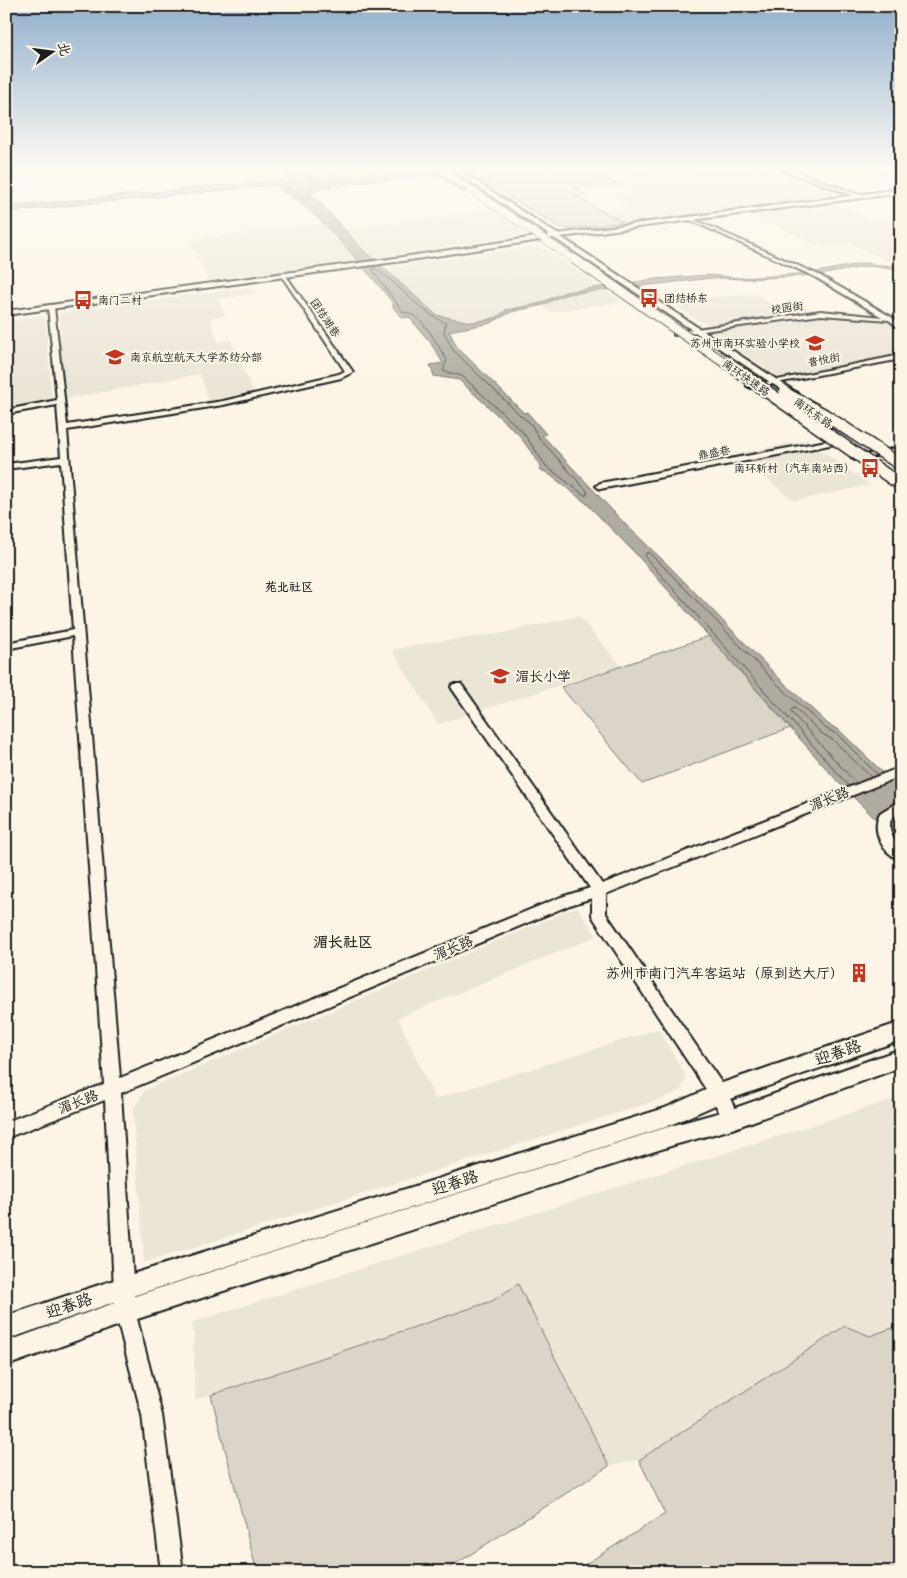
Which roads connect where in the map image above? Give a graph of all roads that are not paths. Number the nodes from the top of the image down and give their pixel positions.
1 (508, 244) edge
2 (546, 244) edge
3 (552, 244) edge
4 (568, 244) edge
5 (746, 244) edge
6 (285, 276) junction
7 (52, 308) junction
8 (6, 315) edge
9 (901, 318) edge
10 (891, 319) junction
11 (901, 328) edge
12 (698, 331) junction
13 (676, 334) junction
14 (901, 357) edge
15 (764, 385) junction
16 (61, 402) junction
17 (6, 412) edge
18 (63, 428) junction
19 (832, 442) junction
20 (901, 449) edge
21 (879, 453) junction
22 (855, 458) junction
23 (65, 459) junction
24 (901, 466) edge
25 (6, 468) edge
26 (901, 474) edge
27 (901, 485) edge
28 (600, 486) dead end
29 (901, 489) edge
30 (901, 497) edge
31 (78, 632) junction
32 (6, 646) edge
33 (457, 687) dead end
34 (897, 773) edge
35 (901, 805) edge
36 (901, 855) edge
37 (599, 890) junction
38 (901, 1031) edge
39 (901, 1058) edge
40 (113, 1089) junction
41 (719, 1094) junction
42 (732, 1119) junction
43 (6, 1130) edge
44 (123, 1288) junction
45 (125, 1311) junction
46 (6, 1328) edge
47 (6, 1354) edge
48 (172, 1572) edge

1 - 6 main road
2 - 13 main road, 南环东路
3 - 15 highway, 南环快速路, bridge
4 - 12 main road, 南环东路
5 - 10 street
6 - 7 main road
6 - 18 street, 团结湖巷
7 - 8 main road
7 - 16 street
9 - 10 street, 校园街
10 - 11 street
10 - 12 street, 校园街
12 - 13 street, 校园街
12 - 15 main road, 南环东路
13 - 15 main road, 南环东路
14 - 15 street, 普悦街
15 - 19 main road, 南环东路
15 - 21 main road, 南环东路
15 - 24 highway, bridge
15 - 26 highway, 南环快速路, bridge
15 - 27 highway, 南环快速路, bridge
15 - 30 highway, bridge
16 - 17 street
16 - 18 street
18 - 23 street
19 - 22 main road, 南环东路
19 - 28 street, 鼎盛巷
20 - 21 street
21 - 22 street
21 - 24 main road, 南环东路
22 - 29 main road, 南环东路
23 - 25 street
23 - 31 street
31 - 32 street
31 - 40 street
33 - 37 street
34 - 37 street, 湄长路
35 - 36 street
37 - 40 street, 湄长路
37 - 41 street
38 - 41 main road, 迎春路
39 - 42 main road, 迎春路
40 - 43 street, 湄长路
40 - 44 street
41 - 42 street
41 - 44 main road, 迎春路
42 - 45 main road, 迎春路
44 - 45 street
44 - 46 main road, 迎春路
45 - 47 main road, 迎春路
45 - 48 street

